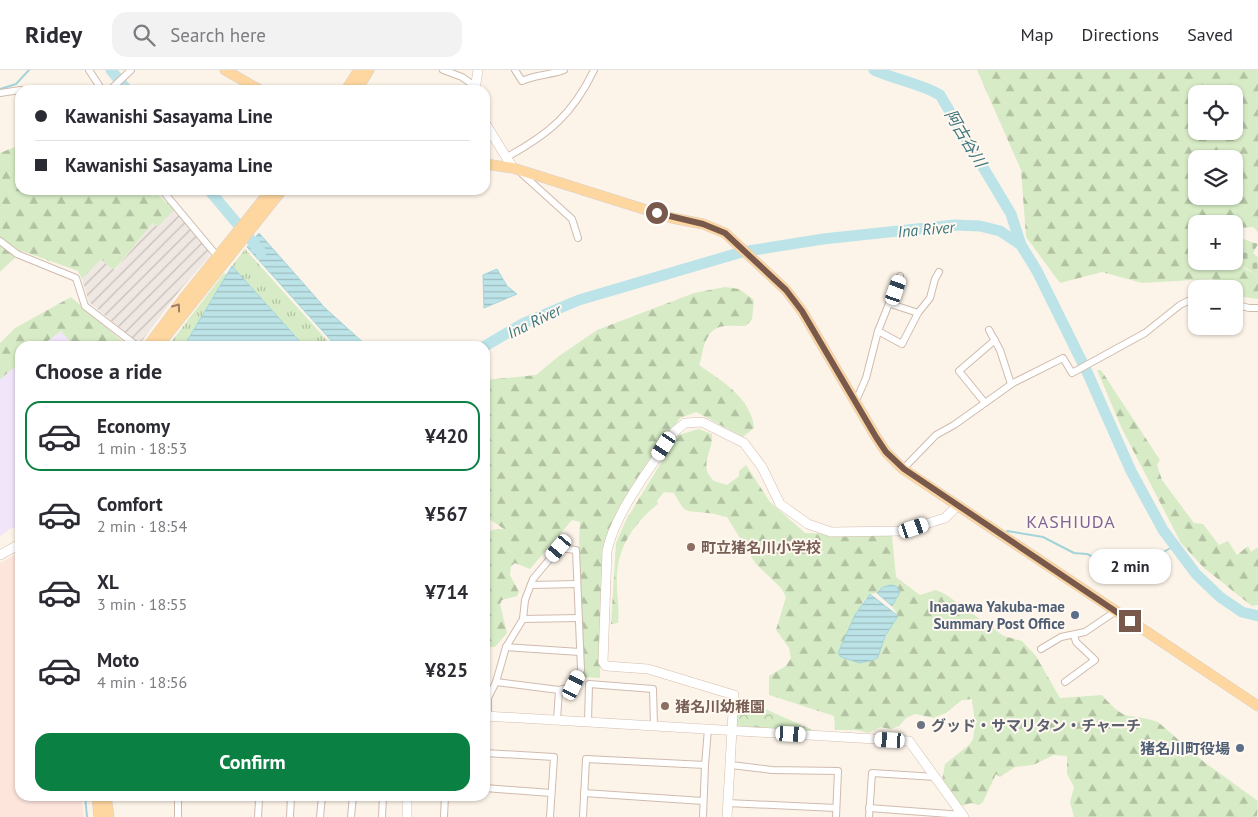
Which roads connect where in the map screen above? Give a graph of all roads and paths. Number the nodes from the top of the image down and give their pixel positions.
1 (89, 70) edge
2 (225, 70) edge
3 (359, 70) edge
4 (369, 70) edge
5 (443, 70) edge
6 (478, 70) edge
7 (515, 70) edge
8 (564, 70) edge
9 (584, 70) edge
10 (130, 71) edge
11 (593, 72) edge
12 (242, 74) edge
13 (99, 85) edge
14 (115, 85) edge
15 (254, 85) edge
16 (349, 85) edge
17 (360, 85) edge
18 (472, 85) edge
19 (476, 85) edge
20 (15, 91) edge
21 (0, 93) edge
22 (490, 131) edge
23 (507, 157) junction
24 (490, 165) edge
25 (515, 169) junction
26 (166, 195) edge
27 (268, 195) edge
28 (277, 195) edge
29 (258, 213) junction
30 (578, 238) dead end
31 (0, 241) edge
32 (234, 244) junction
33 (217, 256) junction
34 (939, 272) dead end
35 (900, 276) dead end
36 (1188, 302) edge
37 (891, 304) junction
38 (1243, 306) edge
39 (1258, 308) edge
40 (918, 313) junction
41 (989, 330) dead end
42 (878, 331) junction
43 (995, 340) junction
44 (131, 341) edge
45 (152, 341) edge
46 (162, 341) edge
47 (1011, 384) junction
48 (855, 403) junction
49 (985, 403) junction
50 (904, 469) junction
51 (958, 505) junction
52 (15, 547) edge
53 (0, 555) edge
54 (531, 584) junction
55 (578, 584) junction
56 (1116, 611) junction
57 (579, 618) junction
58 (523, 619) junction
59 (1074, 635) junction
60 (506, 647) junction
61 (1041, 650) dead end
62 (580, 652) junction
63 (496, 682) junction
64 (1065, 682) dead end
65 (559, 690) junction
66 (490, 694) edge
67 (1258, 706) edge
68 (490, 716) edge
69 (557, 720) junction
70 (588, 722) junction
71 (654, 726) junction
72 (708, 729) junction
73 (732, 731) junction
74 (490, 753) edge
75 (705, 765) junction
76 (731, 765) junction
77 (936, 778) junction
78 (490, 788) edge
79 (551, 793) junction
80 (584, 793) junction
81 (97, 801) edge
82 (107, 801) edge
83 (178, 801) edge
84 (259, 801) edge
85 (291, 801) edge
86 (322, 801) edge
87 (352, 801) edge
88 (383, 801) edge
89 (408, 801) edge
90 (445, 801) edge
91 (703, 801) junction
92 (728, 803) junction
93 (836, 808) junction
94 (869, 808) junction
95 (964, 816) edge
96 (99, 817) edge
97 (109, 817) edge
98 (178, 817) edge
99 (258, 817) edge
100 (290, 817) edge
101 (320, 817) edge
102 (352, 817) edge
103 (382, 817) edge
104 (407, 817) edge
105 (444, 817) edge
106 (550, 817) edge
107 (583, 817) edge
108 (703, 817) edge
109 (727, 817) edge
110 (836, 817) edge
111 (869, 817) edge

1 - 13 street
2 - 12 main road
3 - 16 main road
4 - 17 main road
5 - 18 street
6 - 19 street
7 - 8 street
9 - 11 street
10 - 14 street
11 - 23 street
12 - 15 main road
20 - 21 street
22 - 23 street
23 - 25 street
24 - 25 main road
25 - 30 street
25 - 48 main road
26 - 33 street
27 - 29 main road
28 - 29 main road
29 - 32 main road
31 - 44 street
32 - 33 main road
32 - 46 main road
45 -> 33 main road
34 - 40 street
35 - 37 street
36 - 47 street
37 - 40 street
37 - 42 street
38 - 39 street
40 - 42 street
41 - 43 street
42 - 48 street
43 - 47 street
43 - 49 street
47 - 49 street
48 - 50 main road
49 - 50 street
50 - 51 main road
51 - 56 main road
51 - 73 street
52 - 53 street
54 - 55 street
54 - 55 street
54 - 58 street
55 - 57 street
56 - 59 street
56 - 67 main road
57 - 58 street
57 - 62 street
58 - 60 street
59 - 61 street
59 - 64 street
60 - 62 street
60 - 63 street
62 - 65 street
63 - 65 street
63 - 66 street
65 - 69 street
68 - 69 street
69 - 70 street
70 - 71 street
70 - 71 street
71 - 72 street
72 - 73 street
72 - 75 street
73 - 76 street
73 - 77 street
74 - 79 street
75 - 80 street
75 - 91 street
76 - 92 street
76 - 93 street
77 - 94 street
77 - 95 street
78 - 79 street
79 - 106 street
80 - 91 street
80 - 107 street
81 - 96 main road
82 - 97 main road
83 - 98 street
84 - 99 street
85 - 100 street
86 - 101 street
87 - 102 street
88 - 103 street
89 - 104 street
90 - 105 street
91 - 108 street
92 - 93 street
92 - 109 street
93 - 110 street
94 - 95 street
94 - 111 street

